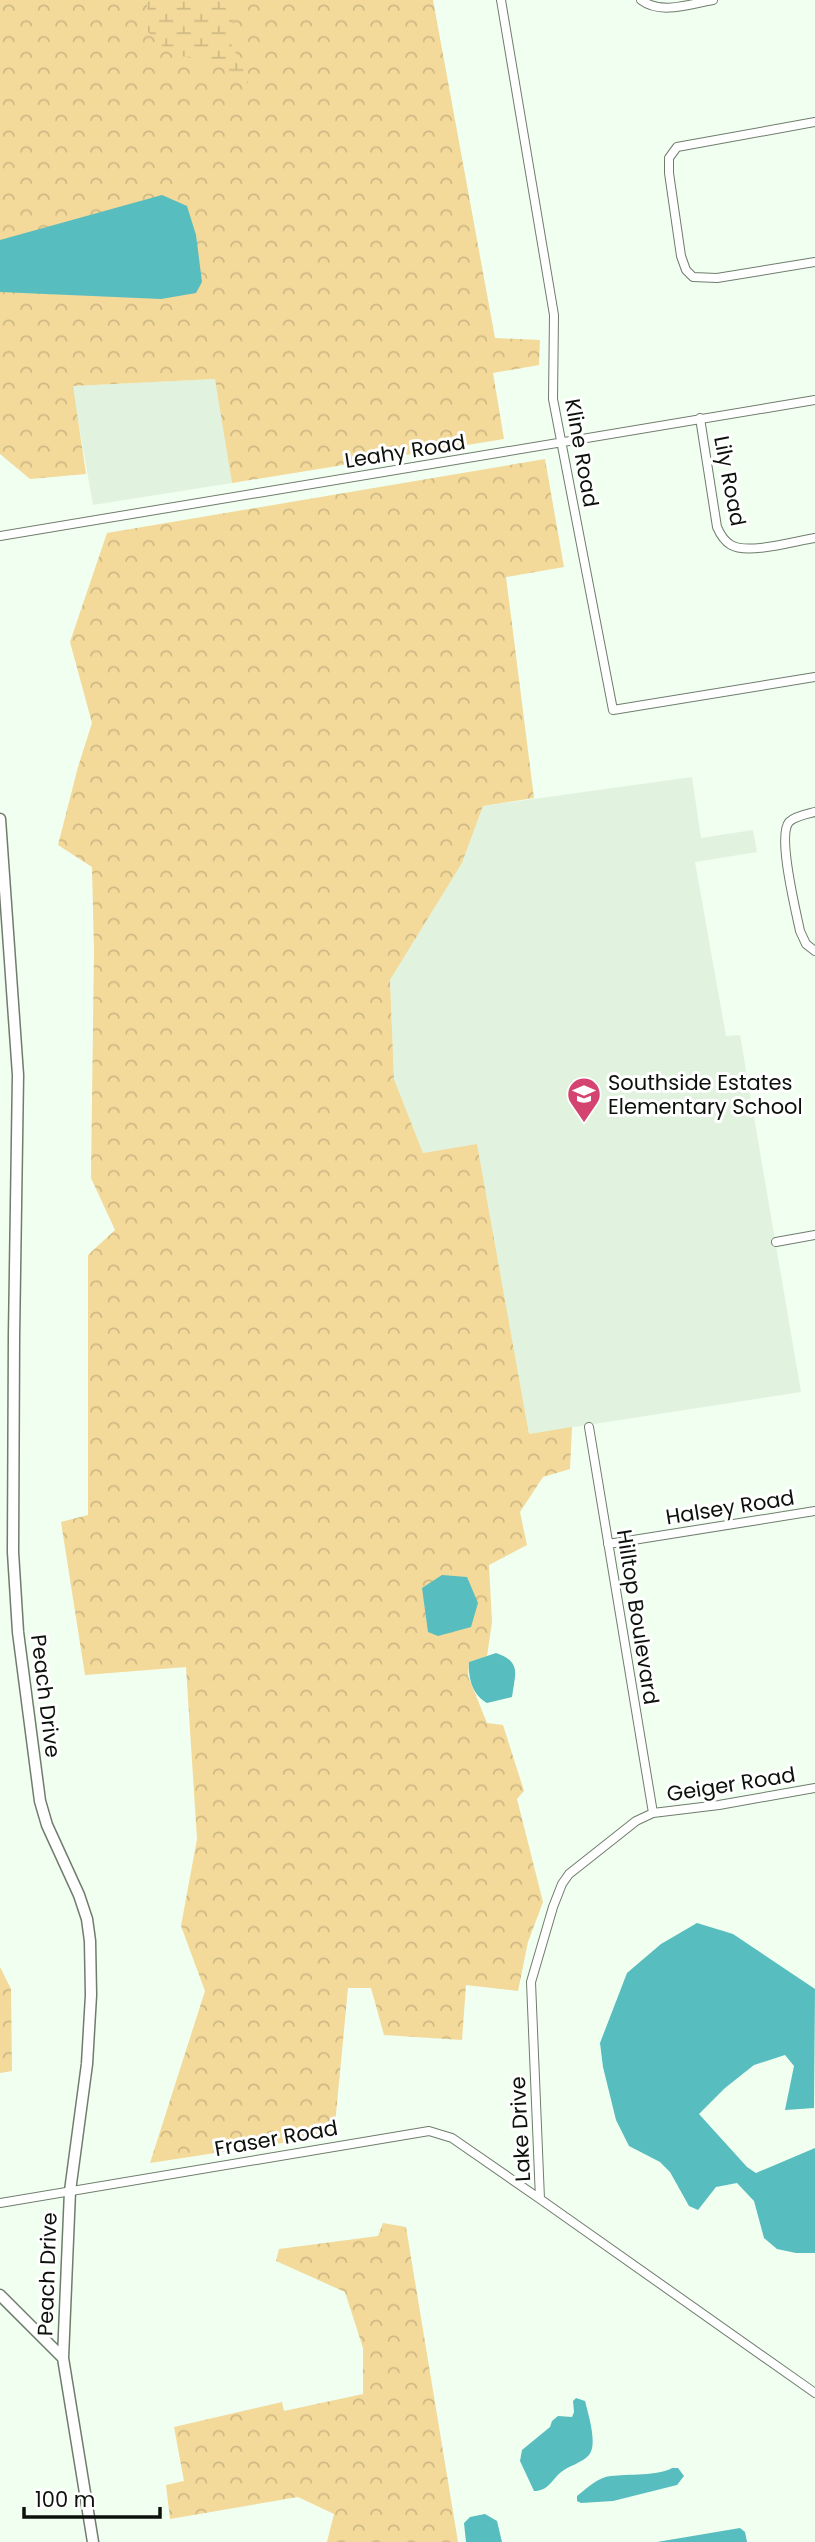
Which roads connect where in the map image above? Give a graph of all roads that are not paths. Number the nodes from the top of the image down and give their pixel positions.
1 (500, 0) edge
2 (641, 0) edge
3 (713, 0) edge
4 (815, 122) edge
5 (815, 262) edge
6 (815, 400) edge
7 (700, 418) junction
8 (561, 443) junction
9 (0, 537) edge
10 (815, 538) edge
11 (815, 677) edge
12 (815, 812) edge
13 (0, 819) edge
14 (815, 951) edge
15 (815, 1235) edge
16 (776, 1242) dead end
17 (589, 1427) dead end
18 (815, 1511) edge
19 (608, 1544) junction
20 (815, 1788) edge
21 (653, 1813) junction
22 (70, 2191) junction
23 (540, 2199) junction
24 (0, 2203) edge
25 (0, 2295) edge
26 (63, 2358) junction
27 (815, 2393) edge
28 (93, 2542) edge

1 - 8 street, Kline Road
2 - 3 street
4 - 5 street
6 - 7 street, Leahy Road
7 - 8 street, Leahy Road
7 - 10 street, Lily Road
8 - 9 street, Leahy Road
8 - 11 street, Kline Road
12 - 14 street
13 - 22 main road, Peach Drive
15 - 16 street
17 - 19 street, Hilltop Boulevard
18 - 19 street, Halsey Road
19 - 21 street, Hilltop Boulevard
20 - 21 street, Geiger Road
21 - 23 street, Lake Drive
22 - 23 street, Fraser Road
22 - 24 street, Fraser Road
22 - 26 main road, Peach Drive
23 - 27 street, Lake Drive
25 - 26 main road
26 - 28 main road, Peach Drive

